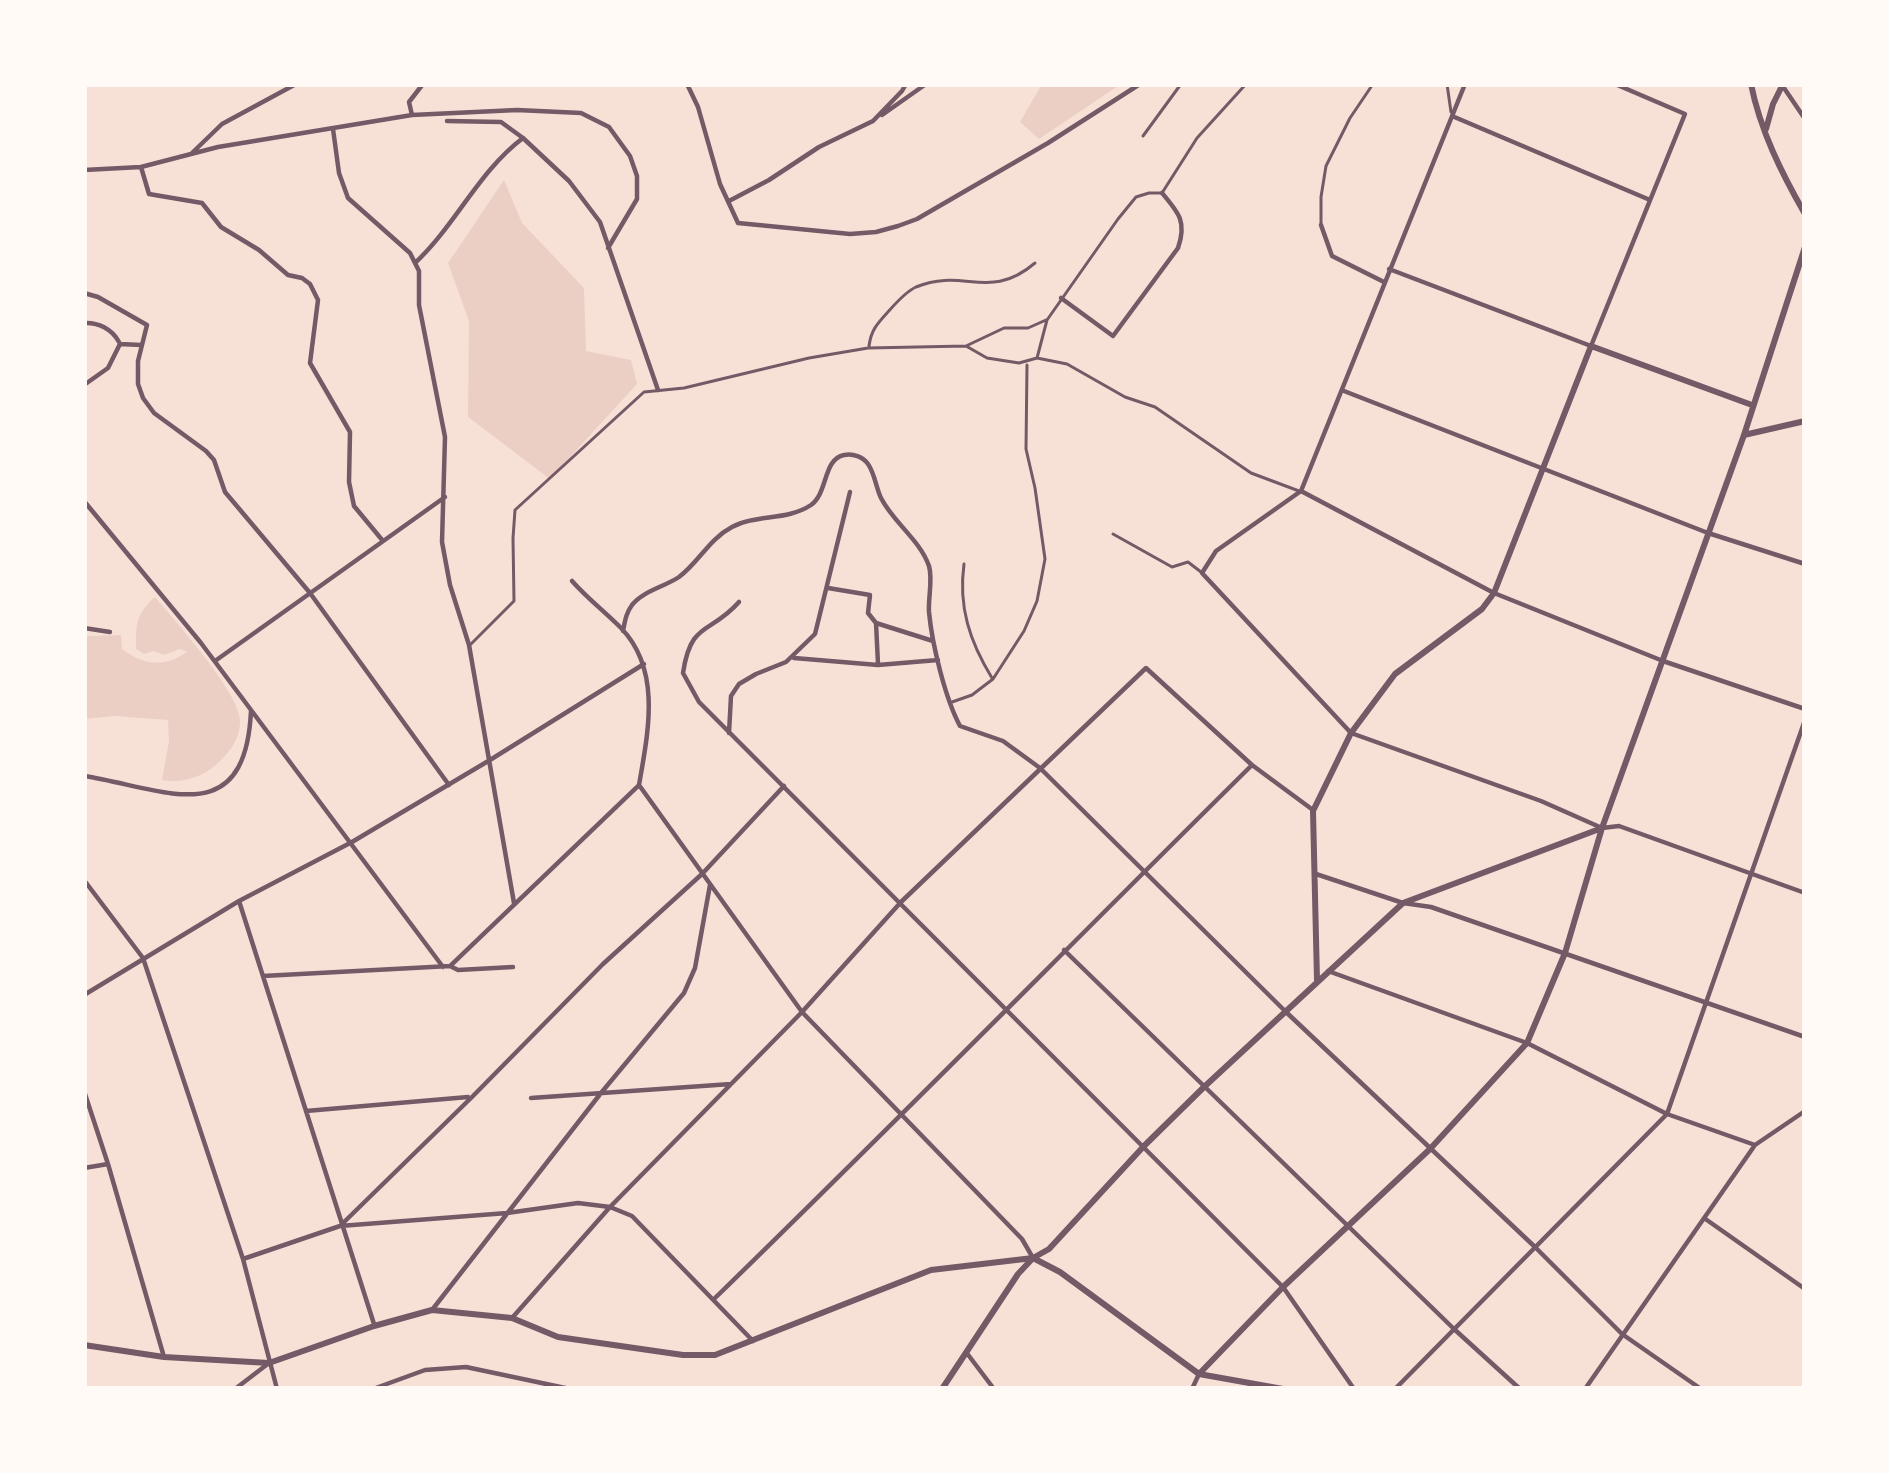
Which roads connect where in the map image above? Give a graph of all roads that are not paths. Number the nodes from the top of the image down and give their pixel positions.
1 (296, 84) edge
2 (423, 84) edge
3 (688, 84) edge
4 (906, 84) edge
5 (926, 84) edge
6 (1140, 84) edge
7 (1181, 84) edge
8 (1246, 84) edge
9 (1373, 84) edge
10 (1447, 84) edge
11 (1465, 84) edge
12 (1615, 84) edge
13 (1751, 84) edge
14 (1782, 84) edge
15 (412, 115) junction
16 (1452, 116) junction
17 (1805, 119) edge
18 (447, 121) dead end
19 (873, 121) junction
20 (333, 129) junction
21 (1765, 133) junction
22 (1143, 136) dead end
23 (523, 138) junction
24 (190, 156) junction
25 (141, 167) junction
26 (84, 170) edge
27 (1162, 194) junction
28 (1649, 200) junction
29 (729, 201) junction
30 (1805, 214) edge
31 (1321, 225) joint
32 (1805, 247) edge
33 (608, 248) junction
34 (415, 263) junction
35 (1036, 263) dead end
36 (1389, 268) junction
37 (1805, 272) edge
38 (1384, 282) junction
39 (1791, 286) junction
40 (84, 293) edge
41 (1061, 298) junction
42 (1048, 320) junction
43 (84, 323) edge
44 (120, 344) junction
45 (141, 344) junction
46 (966, 346) junction
47 (1592, 346) junction
48 (868, 348) junction
49 (1037, 358) junction
50 (1027, 363) junction
51 (84, 385) edge
52 (658, 390) junction
53 (1342, 390) junction
54 (1752, 405) junction
55 (1804, 422) edge
56 (1744, 435) junction
57 (1542, 469) junction
58 (1301, 491) junction
59 (850, 492) dead end
60 (445, 497) junction
61 (84, 501) edge
62 (1708, 533) junction
63 (1113, 534) dead end
64 (383, 541) junction
65 (964, 564) dead end
66 (1805, 564) edge
67 (1202, 573) junction
68 (572, 581) dead end
69 (828, 588) junction
70 (310, 593) junction
71 (1494, 593) junction
72 (739, 602) dead end
73 (876, 623) junction
74 (84, 628) edge
75 (623, 631) junction
76 (110, 632) dead end
77 (933, 641) junction
78 (470, 645) junction
79 (792, 657) junction
80 (938, 660) junction
81 (1663, 661) junction
82 (214, 662) junction
83 (644, 664) junction
84 (878, 665) junction
85 (993, 679) junction
86 (952, 702) junction
87 (1805, 709) edge
88 (251, 711) junction
89 (1805, 720) edge
90 (729, 733) junction
91 (1351, 733) junction
92 (490, 760) junction
93 (1252, 765) junction
94 (1040, 768) junction
95 (84, 776) edge
96 (448, 785) junction
97 (639, 785) junction
98 (785, 785) junction
99 (1313, 811) junction
100 (1602, 828) junction
101 (352, 842) junction
102 (1147, 872) junction
103 (1750, 872) junction
104 (1315, 873) junction
105 (701, 874) junction
106 (84, 880) edge
107 (710, 885) junction
108 (1805, 893) edge
109 (239, 901) junction
110 (901, 902) junction
111 (514, 903) junction
112 (1403, 903) junction
113 (1064, 950) junction
114 (1565, 953) junction
115 (143, 958) junction
116 (446, 966) junction
117 (513, 967) dead end
118 (1328, 971) junction
119 (263, 976) junction
120 (1316, 980) junction
121 (84, 995) edge
122 (1704, 1004) junction
123 (1006, 1008) junction
124 (802, 1012) junction
125 (1286, 1012) junction
126 (1805, 1037) edge
127 (1527, 1043) junction
128 (730, 1084) junction
129 (1204, 1087) junction
130 (84, 1091) edge
131 (602, 1093) junction
132 (472, 1097) junction
133 (531, 1098) dead end
134 (306, 1111) junction
135 (1805, 1112) edge
136 (903, 1114) junction
137 (1667, 1114) junction
138 (1755, 1145) junction
139 (1144, 1146) junction
140 (1430, 1149) junction
141 (108, 1164) junction
142 (84, 1168) edge
143 (610, 1207) junction
144 (507, 1213) junction
145 (1704, 1218) junction
146 (1347, 1225) junction
147 (340, 1226) junction
148 (1535, 1246) junction
149 (1033, 1258) junction
150 (243, 1259) junction
151 (1283, 1287) junction
152 (1805, 1289) edge
153 (714, 1299) junction
154 (432, 1310) junction
155 (512, 1318) junction
156 (374, 1326) junction
157 (1454, 1329) junction
158 (1622, 1334) junction
159 (753, 1341) junction
160 (84, 1345) edge
161 (966, 1352) junction
162 (164, 1357) junction
163 (269, 1363) junction
164 (1199, 1374) junction
165 (235, 1389) edge
166 (278, 1389) edge
167 (373, 1389) edge
168 (570, 1389) edge
169 (942, 1389) edge
170 (994, 1389) edge
171 (1192, 1389) edge
172 (1283, 1389) edge
173 (1354, 1389) edge
174 (1395, 1389) edge
175 (1520, 1389) edge
176 (1585, 1389) edge
177 (1701, 1389) edge

1 - 24 street
2 - 15 street
3 - 29 street
4 - 19 street
5 - 19 street
6 - 29 street
7 - 22 lane
8 - 27 lane
9 - 31 lane
10 - 16 lane
11 - 16 street
12 - 28 street
13 - 21 street
14 - 17 street
14 - 21 street
15 - 20 street
15 - 33 street
16 - 28 street
16 - 36 street
18 - 23 street
19 - 29 street
20 - 24 street
20 - 34 street
21 - 30 street
23 - 33 street
23 - 34 street
24 - 25 street
25 - 26 street
25 - 64 street
27 - 41 lane
27 - 41 street
28 - 47 street
31 - 38 street
32 - 39 street
33 - 52 street
34 - 60 street
35 - 48 lane
36 - 38 street
36 - 47 street
37 - 39 street
38 - 53 street
39 - 54 street
40 - 45 street
41 - 42 lane
42 - 46 lane
42 - 49 lane
43 - 44 street
44 - 45 street
44 - 51 street
45 - 70 street
46 - 48 lane
46 - 50 lane
47 - 54 street
47 - 57 street
48 - 52 lane
49 - 50 lane
49 - 58 lane
50 - 85 lane
52 - 78 lane
53 - 57 street
53 - 58 street
54 - 56 street
55 - 56 street
56 - 62 street
57 - 62 street
57 - 71 street
58 - 67 street
58 - 71 street
59 - 69 street
60 - 64 street
60 - 78 street
61 - 82 street
62 - 66 street
62 - 81 street
63 - 67 lane
64 - 70 street
65 - 85 lane
67 - 91 street
68 - 75 street
69 - 73 street
69 - 79 street
70 - 82 street
70 - 96 street
71 - 81 street
71 - 91 street
72 - 90 street
73 - 77 street
73 - 84 street
74 - 76 street
75 - 77 street
75 - 83 street
77 - 80 street
78 - 92 street
79 - 84 street
79 - 90 street
80 - 84 street
80 - 86 street
81 - 87 street
81 - 100 street
82 - 88 street
83 - 92 street
83 - 97 street
85 - 86 lane
86 - 94 street
88 - 95 street
88 - 101 street
89 - 103 street
90 - 98 street
91 - 99 street
91 - 100 street
92 - 96 street
92 - 111 street
93 - 94 street
93 - 99 street
93 - 102 street
94 - 102 street
94 - 110 street
96 - 101 street
97 - 105 street
97 - 111 street
98 - 105 street
98 - 110 street
99 - 104 street
100 - 103 street
100 - 112 street
100 - 114 street
101 - 109 street
101 - 116 street
102 - 113 street
102 - 125 street
103 - 108 street
103 - 122 street
104 - 112 street
104 - 120 street
105 - 107 street
105 - 132 street
106 - 115 street
107 - 124 street
107 - 131 street
109 - 115 street
109 - 119 street
110 - 123 street
110 - 124 street
111 - 116 street
112 - 114 street
112 - 118 street
113 - 123 street
113 - 129 street
114 - 122 street
114 - 127 street
115 - 121 street
115 - 150 street
116 - 117 street
116 - 119 street
118 - 120 street
118 - 127 street
119 - 134 street
120 - 125 street
122 - 126 street
122 - 137 street
123 - 136 street
123 - 139 street
124 - 128 street
124 - 136 street
125 - 129 street
125 - 140 street
127 - 137 street
127 - 140 street
128 - 131 street
128 - 143 street
129 - 139 street
129 - 146 street
130 - 141 street
131 - 133 street
131 - 144 street
132 - 134 street
132 - 147 street
134 - 147 street
135 - 138 street
136 - 149 street
136 - 153 street
137 - 138 street
137 - 148 street
138 - 145 street
139 - 149 street
139 - 151 street
140 - 146 street
140 - 148 street
141 - 142 street
141 - 162 street
143 - 144 street
143 - 153 street
143 - 155 street
144 - 147 street
144 - 154 street
145 - 152 street
145 - 158 street
146 - 151 street
146 - 157 street
147 - 150 street
147 - 156 street
148 - 157 street
148 - 158 street
149 - 159 street
149 - 161 street
149 - 164 street
150 - 163 street
151 - 164 street
151 - 173 street
153 - 159 street
154 - 155 street
154 - 156 street
155 - 159 street
156 - 163 street
157 - 174 street
157 - 175 street
158 - 176 street
158 - 177 street
160 - 162 street
161 - 169 street
161 - 170 street
162 - 163 street
163 - 165 street
163 - 166 street
164 - 171 street
164 - 172 street
167 - 168 street

